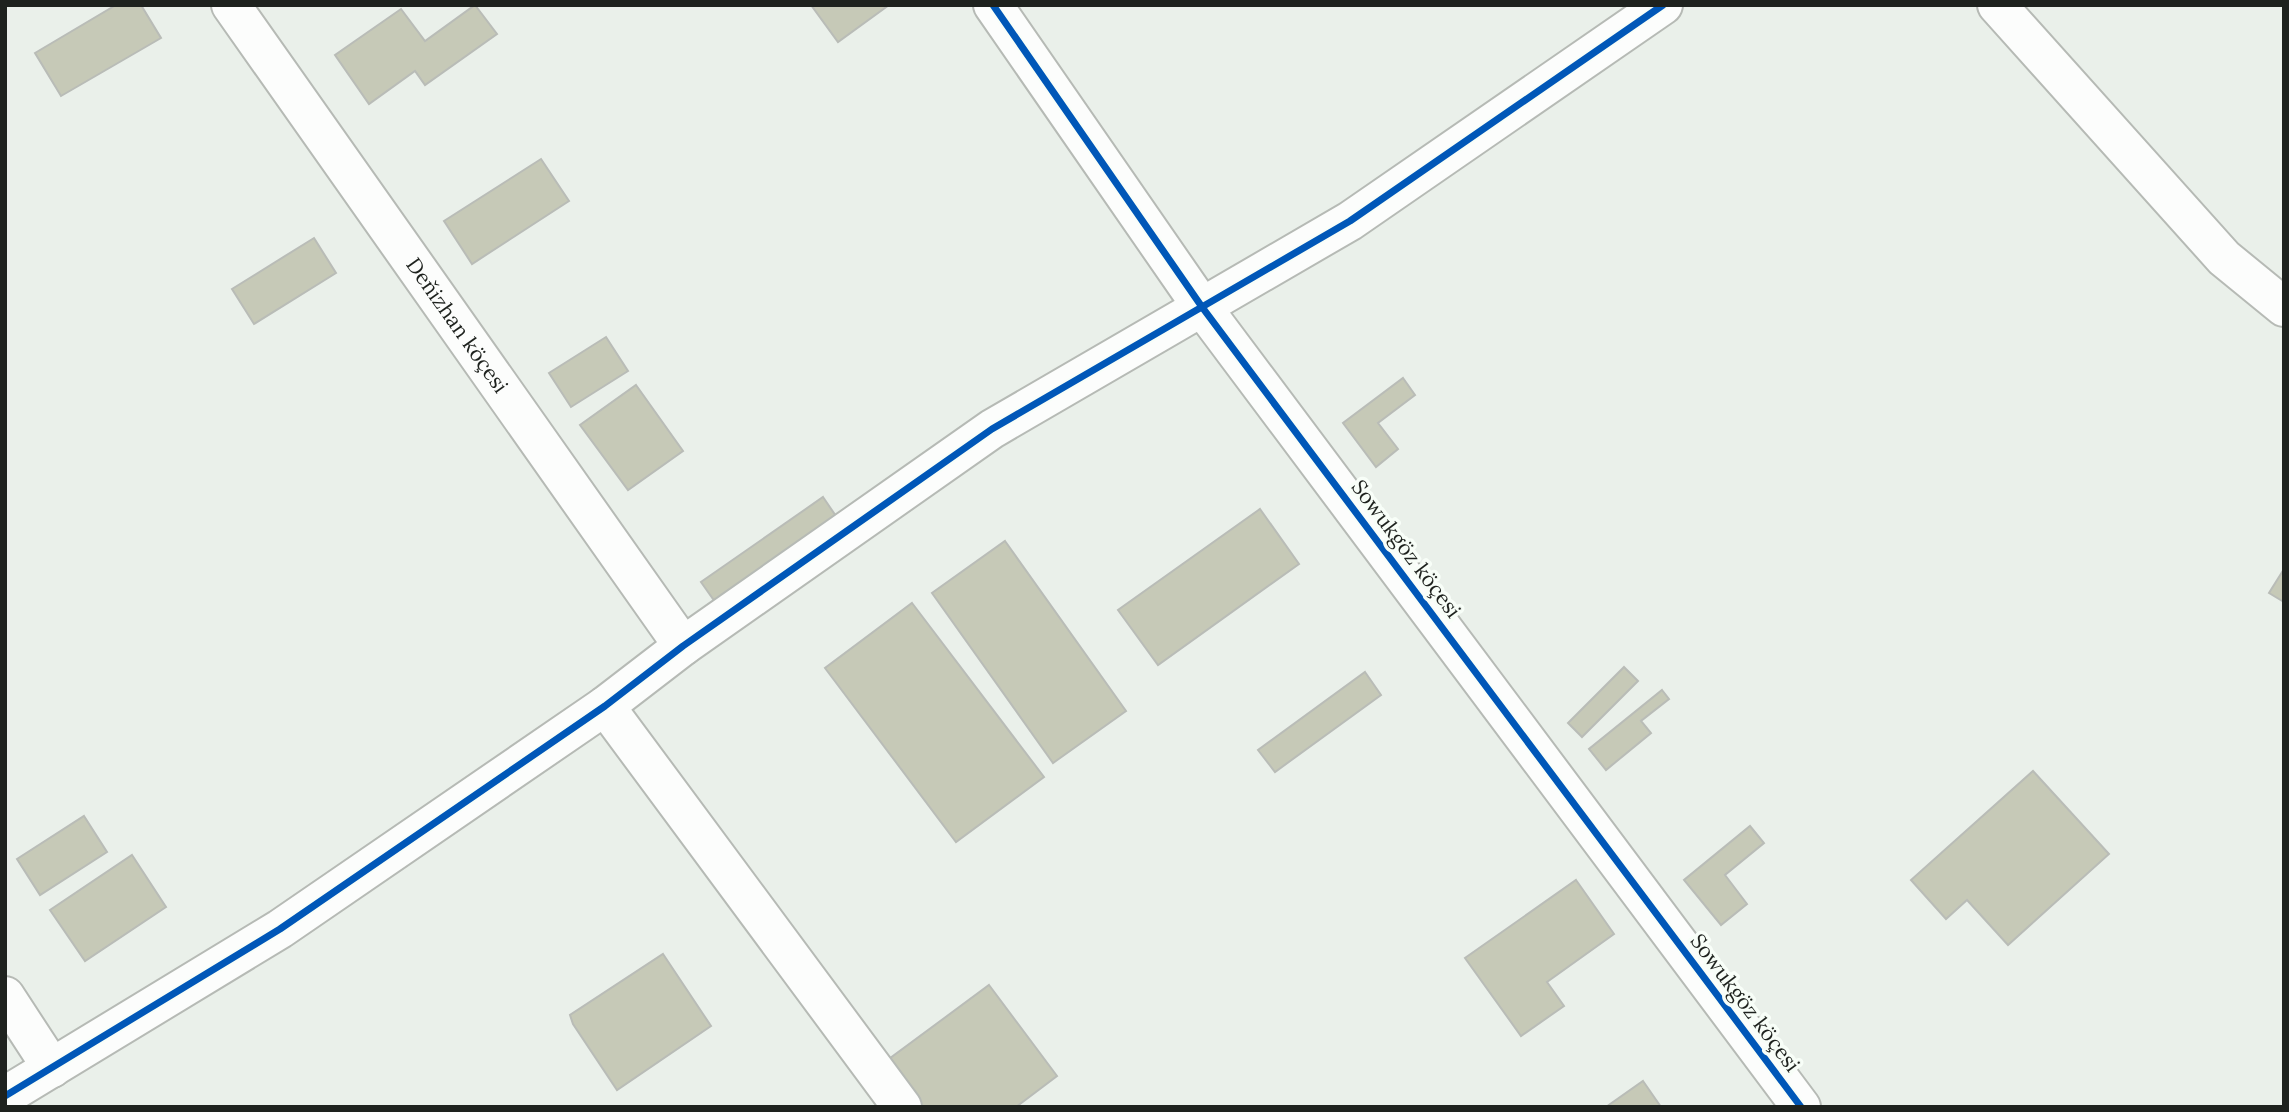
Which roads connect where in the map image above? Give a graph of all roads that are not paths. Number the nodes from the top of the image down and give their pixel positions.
1 (231, 5) edge
2 (993, 5) edge
3 (1663, 5) edge
4 (1997, 5) edge
5 (1202, 306) junction
6 (2284, 307) edge
7 (683, 646) junction
8 (605, 706) junction
9 (5, 996) edge
10 (52, 1068) junction
11 (12, 1098) edge
12 (902, 1107) edge
13 (1801, 1107) edge

1 - 7 street, Deňizhan köçesi
2 - 5 street, Sowukgöz köçesi
3 - 5 street
4 - 6 street
5 - 7 street
5 - 13 street, Sowukgöz köçesi
7 - 8 street
8 - 10 street
8 - 12 street
9 - 10 street
10 - 11 street

